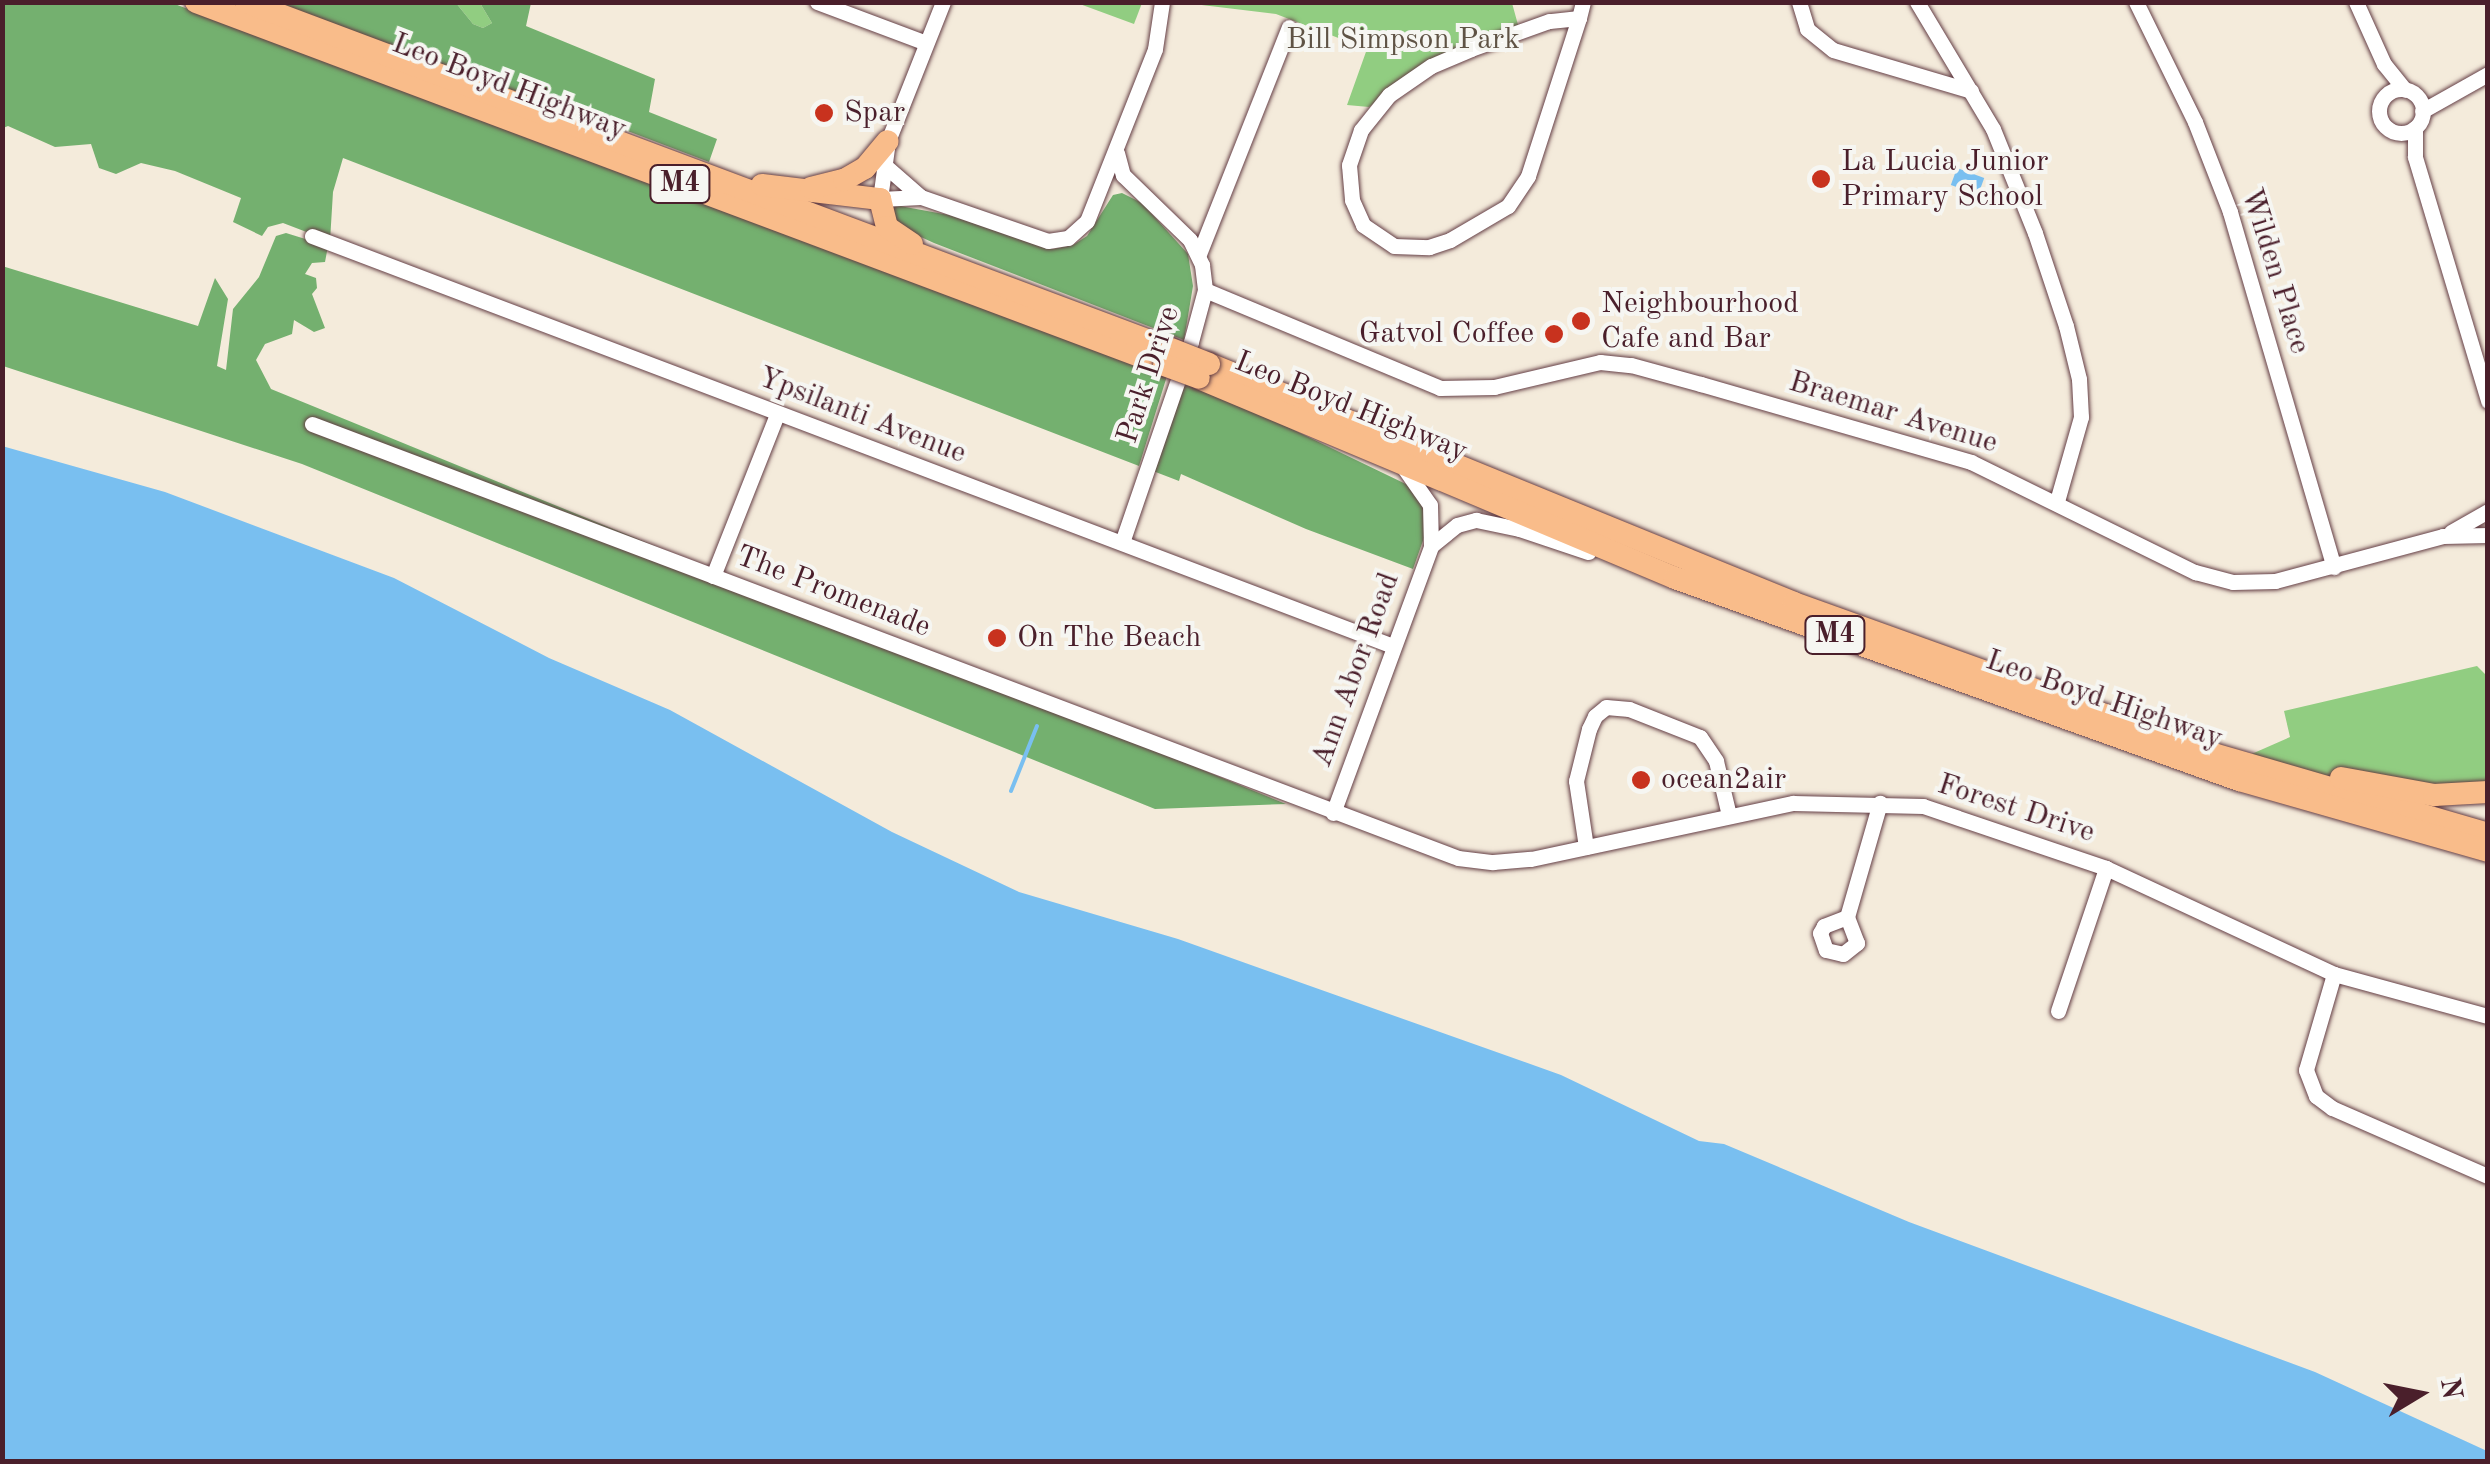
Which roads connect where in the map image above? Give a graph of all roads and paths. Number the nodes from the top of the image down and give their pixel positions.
1 (196, 2) edge
2 (246, 2) edge
3 (818, 2) edge
4 (943, 2) edge
5 (1162, 2) edge
6 (1798, 2) edge
7 (1917, 2) edge
8 (2136, 2) edge
9 (2356, 2) edge
10 (1581, 10) edge
11 (1289, 26) dead end
12 (926, 43) junction
13 (1950, 56) junction
14 (2384, 64) junction
15 (2488, 74) edge
16 (1916, 75) junction
17 (1971, 91) junction
18 (2383, 98) junction
19 (2415, 100) junction
20 (2414, 128) junction
21 (2396, 132) junction
22 (888, 141) junction
23 (1116, 149) junction
24 (2416, 156) junction
25 (883, 164) junction
26 (676, 165) junction
27 (1134, 187) junction
28 (773, 188) junction
29 (922, 197) junction
30 (1096, 198) junction
31 (880, 199) junction
32 (312, 236) dead end
33 (1198, 254) junction
34 (934, 260) junction
35 (1204, 290) junction
36 (1168, 357) junction
37 (1204, 371) junction
38 (2488, 402) edge
39 (777, 414) junction
40 (312, 424) dead end
41 (1395, 456) junction
42 (2057, 501) junction
43 (2488, 511) edge
44 (2444, 536) junction
45 (2488, 536) edge
46 (1122, 542) junction
47 (1431, 546) junction
48 (2334, 567) junction
49 (712, 576) junction
50 (1675, 578) junction
51 (1394, 646) junction
52 (2268, 770) junction
53 (2488, 792) edge
54 (1880, 802) junction
55 (1333, 813) junction
56 (1728, 815) junction
57 (2488, 834) edge
58 (1586, 847) junction
59 (2488, 851) edge
60 (2106, 868) junction
61 (1847, 917) dead end
62 (2334, 974) junction
63 (2058, 1011) dead end
64 (2488, 1016) edge
65 (2488, 1176) edge

1 - 36 highway, Leo Boyd Highway / M4
2 - 26 highway, Leo Boyd Highway / M4
3 - 12 street
4 - 12 street
5 - 23 street
6 - 16 street
7 - 13 street
8 - 48 street, Wilden Place
9 - 14 street
10 - 10 street
11 - 33 street
12 - 22 street
13 - 16 street
13 - 17 street
14 - 18 street
14 - 19 street
15 - 19 street
16 - 17 street
17 - 42 street
18 - 19 street
18 - 21 street
19 - 20 street
20 - 21 street
20 - 24 street
21 - 24 street
22 - 25 street
22 - 28 highway
23 - 27 street
23 - 30 street
24 - 38 street
25 - 29 street
25 - 31 street
26 - 28 highway
26 - 34 highway, Leo Boyd Highway / M4
27 - 30 street
27 - 33 street
28 - 31 highway
29 - 30 street
29 - 31 street
31 - 34 highway
32 - 39 street, Ypsilanti Avenue
33 - 35 street, Park Drive
34 - 36 highway, Leo Boyd Highway / M4
35 - 42 street, Braemar Avenue
35 - 46 street, Park Drive
36 - 37 highway, Leo Boyd Highway / M4, bridge
37 - 41 highway, Leo Boyd Highway / M4
37 - 52 highway, Leo Boyd Highway / M4
39 - 46 street, Ypsilanti Avenue
39 - 49 street
40 - 49 street, The Promenade
41 - 47 street, Ann Abor Road
41 - 50 highway, Leo Boyd Highway / M4
42 - 48 street, Braemar Avenue
43 - 44 street, Braemar Avenue
44 - 45 street, Braemar Avenue
44 - 48 street, Braemar Avenue
46 - 51 street, Ypsilanti Avenue
47 - 50 street, Ann Abor Road
47 - 51 street, Ann Abor Road
49 - 55 street, The Promenade
50 - 59 highway, Leo Boyd Highway / M4
51 - 55 street, Ann Abor Road
52 - 53 highway
52 - 57 highway, Leo Boyd Highway / M4
54 - 56 street, Forest Drive
54 - 60 street, Forest Drive
54 - 61 street
55 - 58 street, Forest Drive
56 - 58 street, Forest Drive
56 - 58 street
60 - 62 street, Forest Drive
60 - 63 street
62 - 64 street, Forest Drive
62 - 65 street

